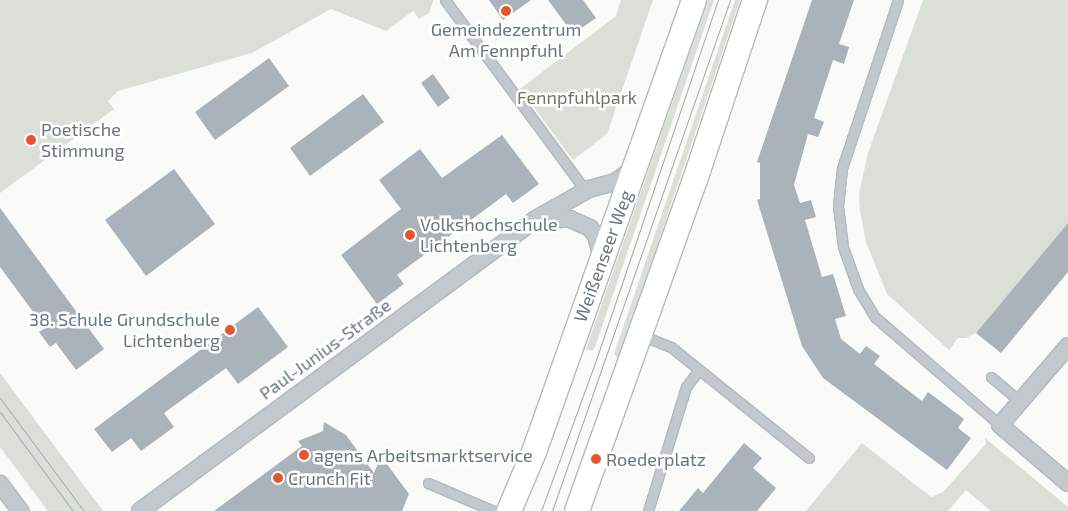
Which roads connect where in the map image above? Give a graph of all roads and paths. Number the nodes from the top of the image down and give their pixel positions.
1 (445, 0) edge
2 (694, 0) edge
3 (755, 0) edge
4 (898, 0) edge
5 (636, 167) junction
6 (586, 191) junction
7 (534, 220) junction
8 (602, 258) junction
9 (640, 334) junction
10 (1068, 346) edge
11 (699, 370) junction
12 (991, 376) dead end
13 (1020, 401) junction
14 (1000, 425) junction
15 (809, 458) dead end
16 (1068, 483) edge
17 (0, 484) edge
18 (428, 484) dead end
19 (20, 511) edge
20 (140, 511) edge
21 (494, 511) edge
22 (509, 511) edge
23 (577, 511) edge
24 (648, 511) edge

1 - 6 lane
2 - 5 main road, Weißenseer Weg
3 - 9 main road
4 - 14 lane
5 - 6 street, Paul-Junius-Straße
5 - 8 main road, Weißenseer Weg
6 - 7 street, Paul-Junius-Straße
7 - 8 street
7 - 20 street, Paul-Junius-Straße
8 - 22 main road, Weißenseer Weg
9 - 11 lane
9 - 23 main road
10 - 13 street
11 - 15 lane
11 - 24 lane
12 - 13 lane
13 - 14 street
14 - 16 street
17 - 19 street
18 - 21 lane

